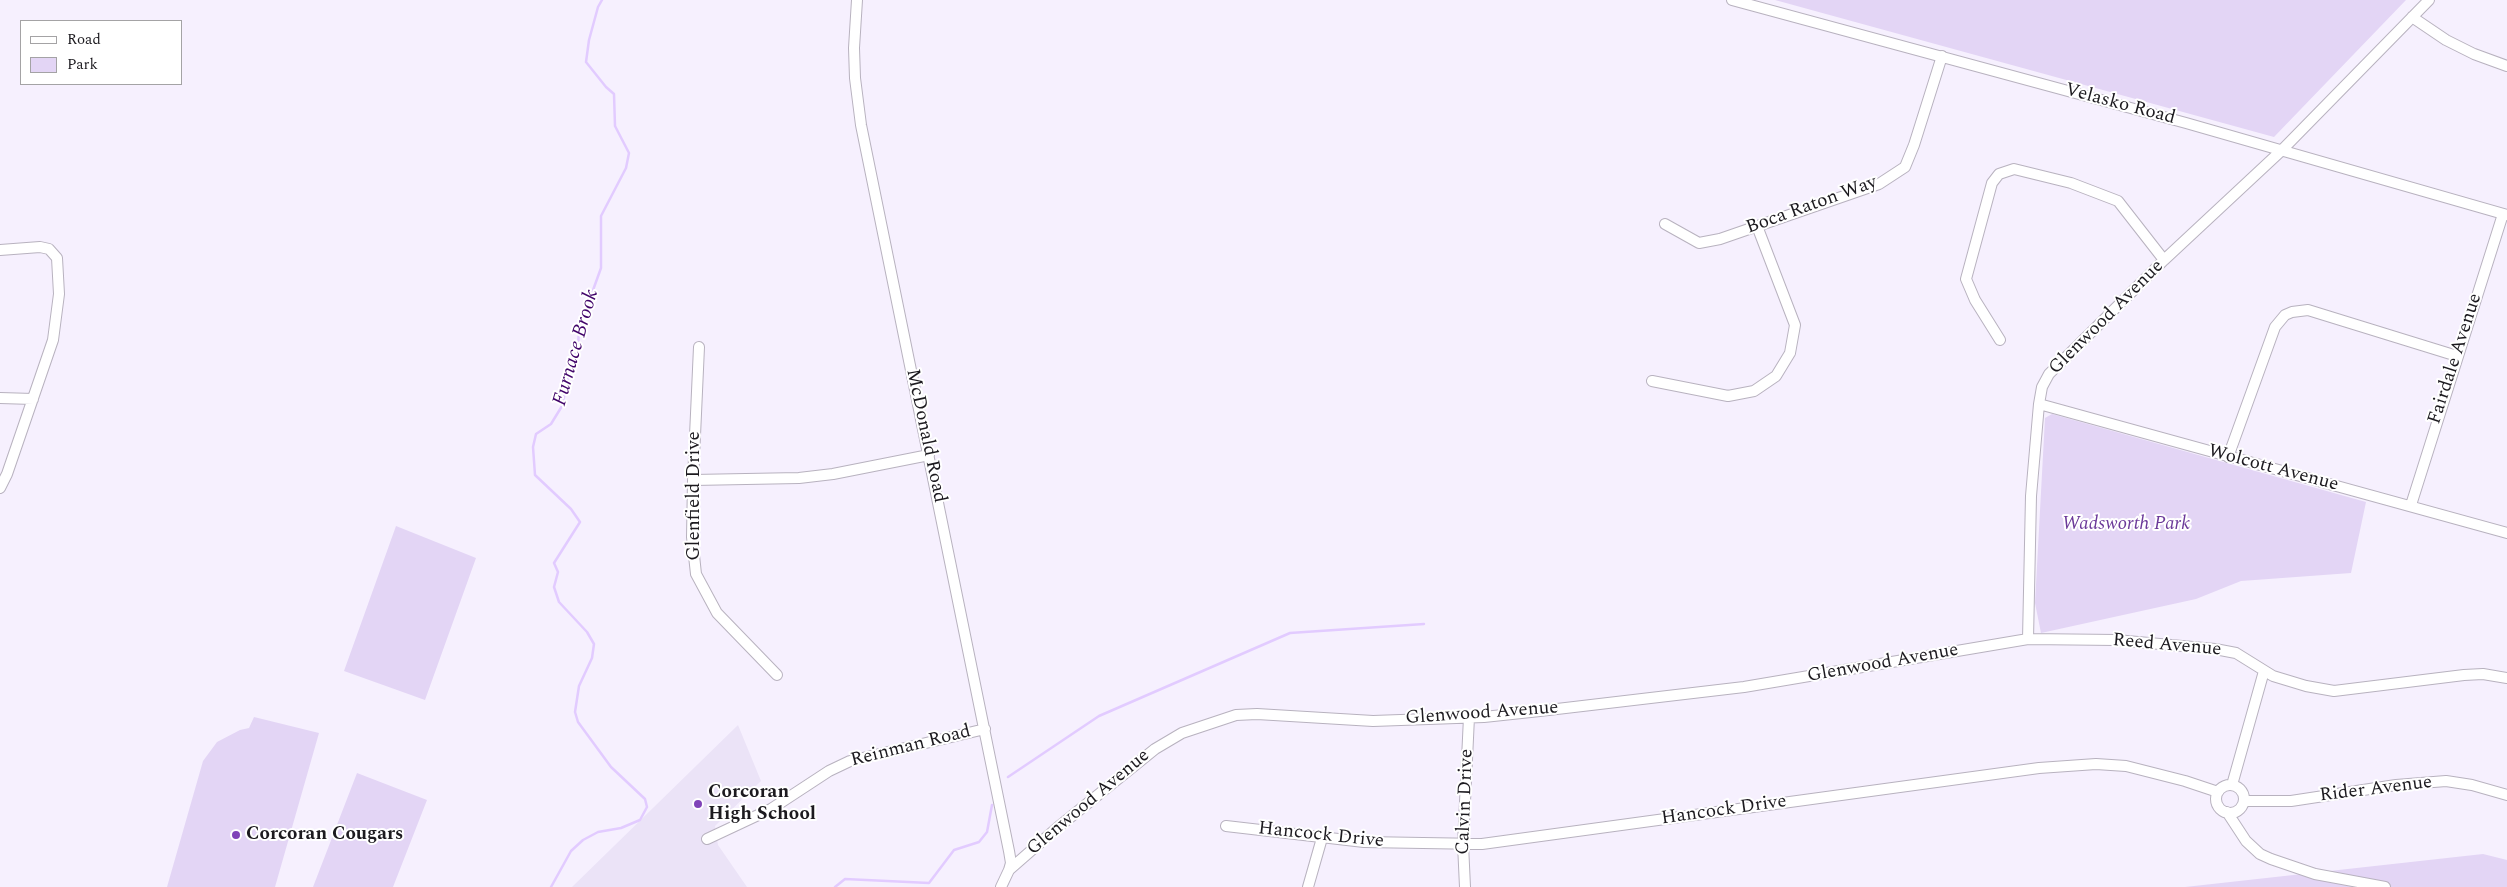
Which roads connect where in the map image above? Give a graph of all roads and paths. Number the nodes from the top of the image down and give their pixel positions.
1 (857, 0) edge
2 (1732, 0) edge
3 (2430, 0) edge
4 (2412, 17) junction
5 (1942, 56) junction
6 (2507, 66) edge
7 (2282, 150) junction
8 (2505, 214) edge
9 (1665, 224) dead end
10 (1757, 226) junction
11 (0, 250) edge
12 (2164, 260) junction
13 (2000, 340) dead end
14 (700, 347) dead end
15 (2457, 356) junction
16 (1652, 381) dead end
17 (0, 398) edge
18 (33, 398) junction
19 (2039, 404) junction
20 (929, 455) junction
21 (2228, 457) junction
22 (693, 480) junction
23 (0, 488) edge
24 (2411, 505) junction
25 (2507, 533) edge
26 (2028, 639) junction
27 (2264, 671) junction
28 (777, 675) dead end
29 (2507, 678) edge
30 (1469, 717) junction
31 (985, 729) junction
32 (2232, 785) junction
33 (2218, 792) junction
34 (2507, 795) edge
35 (2244, 801) junction
36 (2226, 812) junction
37 (1226, 826) dead end
38 (1322, 838) junction
39 (707, 839) dead end
40 (1463, 844) junction
41 (1009, 870) junction
42 (1001, 887) edge
43 (1308, 887) edge
44 (1465, 887) edge
45 (2385, 887) edge

1 - 20 street, McDonald Road
2 - 5 street, Velasko Road
3 - 4 street, Glenwood Avenue
4 - 6 street
4 - 7 street, Glenwood Avenue
5 - 7 street, Velasko Road
5 - 10 street, Boca Raton Way
7 - 8 street, Velasko Road
7 - 12 street, Glenwood Avenue
8 - 15 street, Fairdale Avenue
9 - 10 street, Boca Raton Way
10 - 16 street
11 - 18 street
12 - 13 street
12 - 19 street, Glenwood Avenue
14 - 22 street, Glenfield Drive
15 - 21 street
15 - 24 street, Fairdale Avenue
17 - 18 street
18 - 23 street
19 - 21 street, Wolcott Avenue
19 - 26 street, Glenwood Avenue
20 - 22 street
20 - 31 street, McDonald Road
21 - 24 street, Wolcott Avenue
22 - 28 street, Glenfield Drive
24 - 25 street, Wolcott Avenue
26 - 27 street, Reed Avenue
26 - 30 street, Glenwood Avenue
27 - 29 street, Reed Avenue
27 - 32 street
30 - 40 street, Calvin Drive
30 - 41 street, Glenwood Avenue
31 - 39 street, Reinman Road
31 - 41 street, McDonald Road
32 - 33 street
32 - 35 street
33 - 36 street
33 - 40 street, Hancock Drive
34 - 35 street, Rider Avenue
35 - 36 street
36 - 45 street
37 - 38 street, Hancock Drive
38 - 40 street, Hancock Drive
38 - 43 street
40 - 44 street, Calvin Drive
41 - 42 street, Glenwood Avenue

